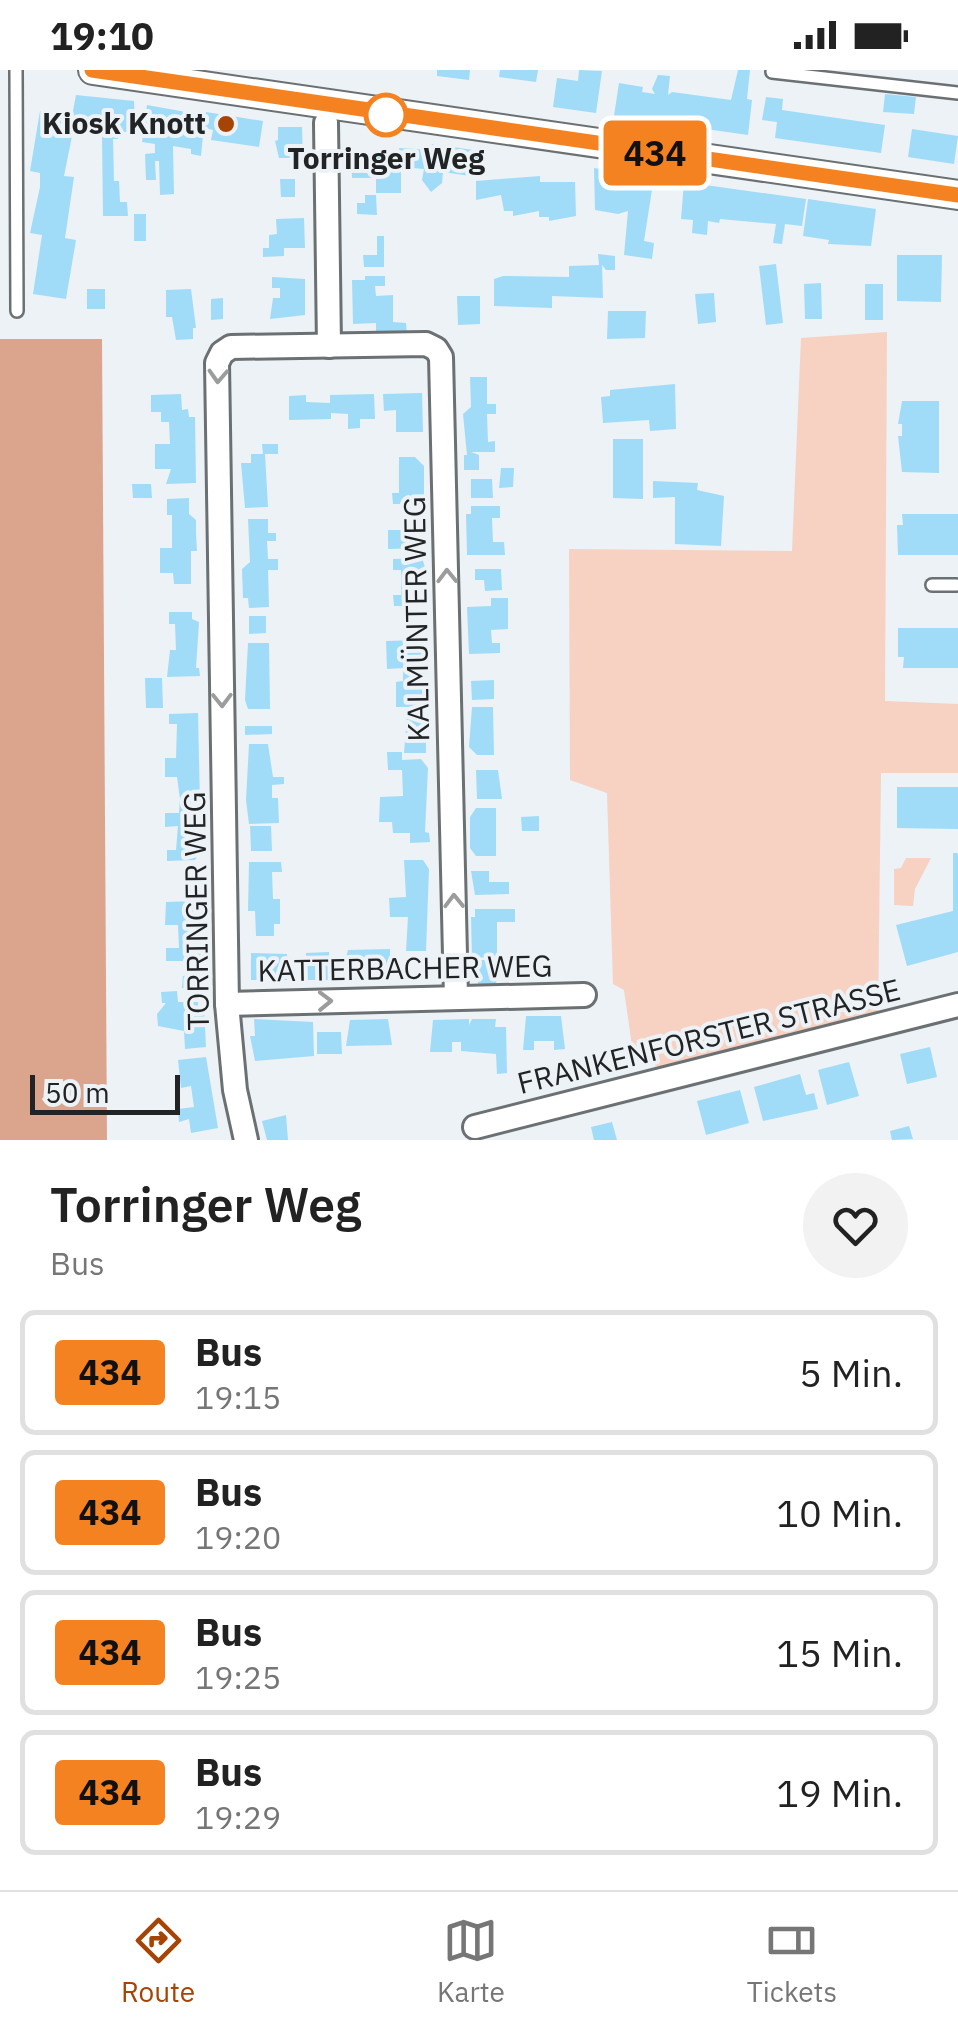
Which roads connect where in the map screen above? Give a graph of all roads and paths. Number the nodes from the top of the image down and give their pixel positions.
1 (16, 70) edge
2 (93, 70) edge
3 (772, 72) edge
4 (163, 75) edge
5 (958, 93) edge
6 (326, 123) dead end
7 (957, 190) edge
8 (17, 311) dead end
9 (329, 346) junction
10 (932, 585) dead end
11 (956, 585) edge
12 (584, 995) dead end
13 (456, 998) junction
14 (227, 1004) junction
15 (958, 1005) edge
16 (474, 1127) dead end
17 (246, 1140) edge

1 - 8 lane
2 - 4 street
3 - 5 lane
4 - 7 street
6 - 9 street
13 -> 9 street, KALMÜNTER WEG
9 -> 14 street, TORRINGER WEG
10 - 11 lane
12 - 13 street, KATTERBACHER WEG
14 -> 13 street, KATTERBACHER WEG
14 - 17 street, TORRINGER WEG
15 - 16 street, FRANKENFORSTER STRASSE

